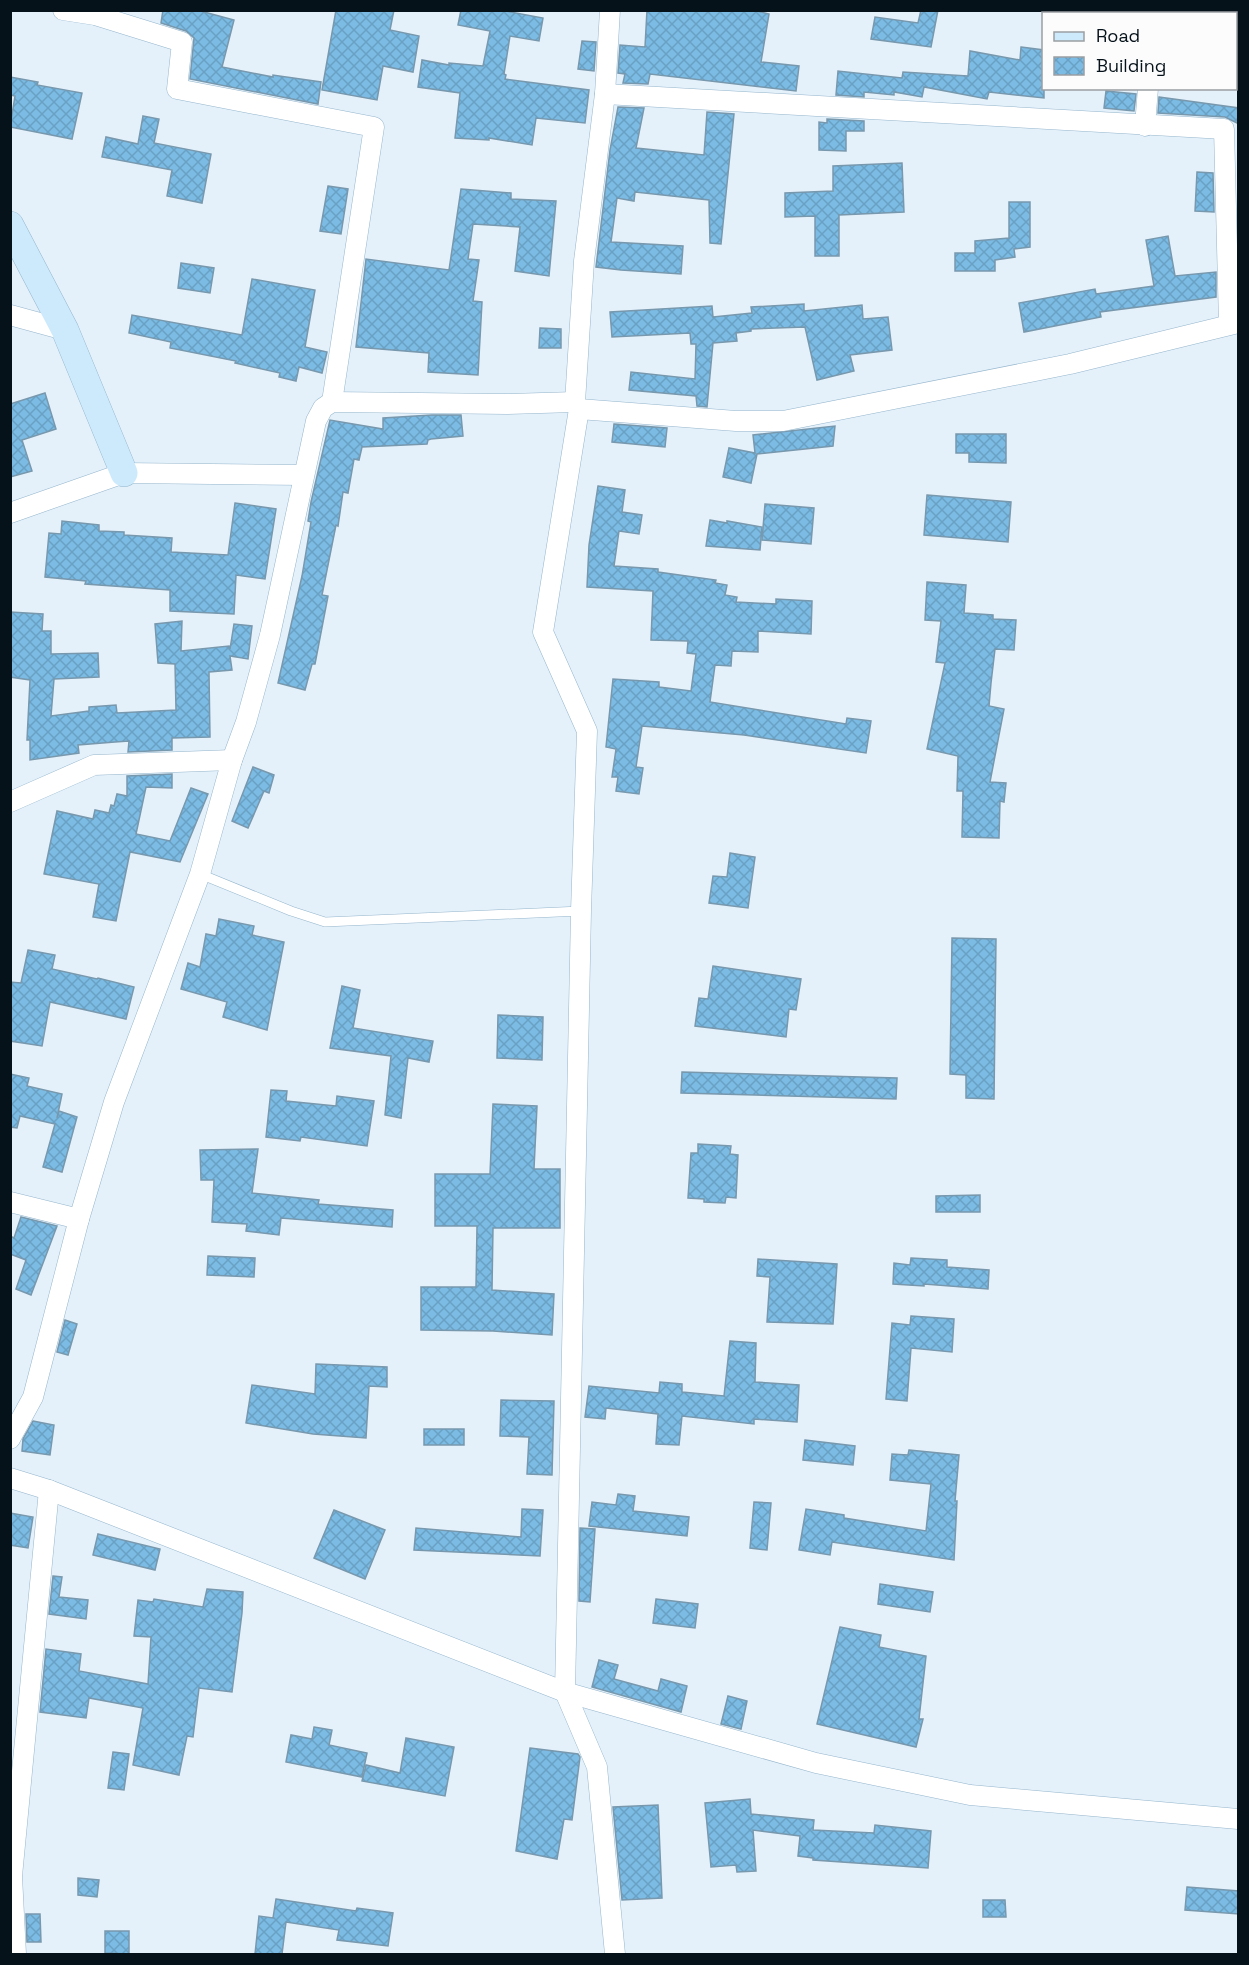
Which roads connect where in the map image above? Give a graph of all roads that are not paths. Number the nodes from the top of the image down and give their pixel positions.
1 (63, 10) edge
2 (610, 10) edge
3 (1148, 90) edge
4 (605, 94) junction
5 (1145, 126) junction
6 (10, 225) edge
7 (10, 315) edge
8 (1234, 324) edge
9 (65, 330) junction
10 (332, 402) junction
11 (577, 405) junction
12 (124, 473) junction
13 (304, 475) junction
14 (10, 513) edge
15 (232, 760) junction
16 (10, 802) edge
17 (200, 874) junction
18 (581, 911) junction
19 (10, 1202) edge
20 (79, 1219) junction
21 (10, 1439) edge
22 (10, 1478) edge
23 (49, 1490) junction
24 (565, 1692) junction
25 (1239, 1819) edge
26 (15, 1954) edge
27 (615, 1954) edge

1 - 10 street
2 - 4 street
3 - 5 street
4 - 5 street
4 - 11 street
5 - 8 street
6 - 9 street
7 - 9 street
8 - 11 street
9 - 12 street
10 - 11 street
10 - 13 street
11 - 18 street
12 - 13 street
12 - 14 street
13 - 15 street
15 - 16 street
15 - 17 street
17 - 18 lane
17 - 20 street
18 - 24 street
19 - 20 street
20 - 21 street
22 - 23 street
23 - 24 street
23 - 26 street
24 - 25 street
24 - 27 street

